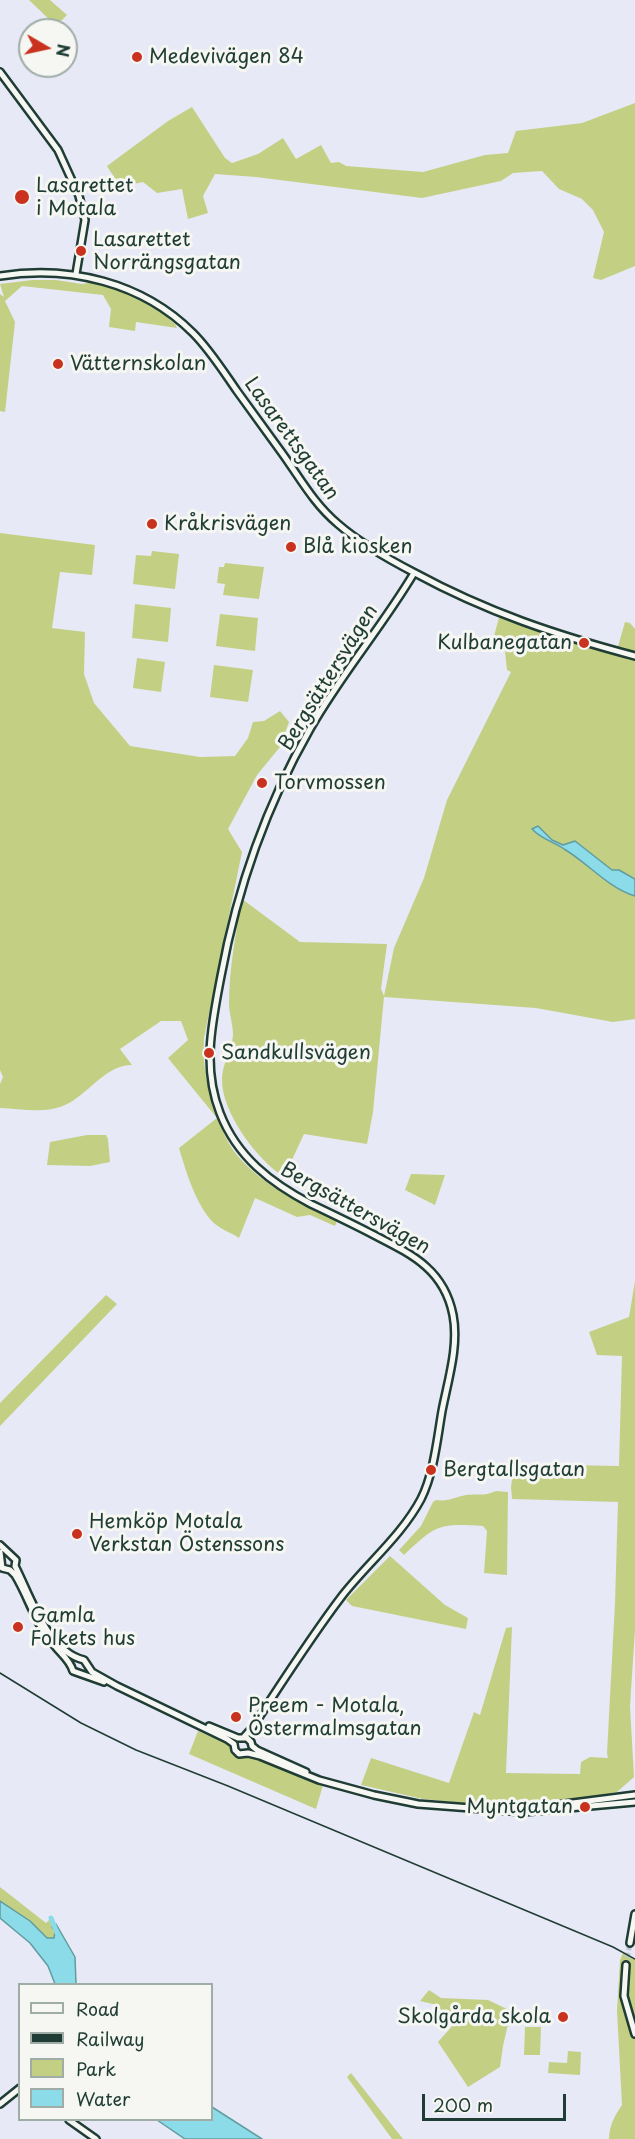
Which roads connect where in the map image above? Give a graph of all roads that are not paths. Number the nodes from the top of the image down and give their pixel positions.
1 (0, 72) edge
2 (76, 274) junction
3 (0, 276) edge
4 (414, 573) junction
5 (635, 656) edge
6 (0, 1545) edge
7 (1, 1555) edge
8 (10, 1555) junction
9 (13, 1568) junction
10 (78, 1659) junction
11 (72, 1666) junction
12 (88, 1667) junction
13 (82, 1674) junction
14 (117, 1686) junction
15 (187, 1718) junction
16 (244, 1738) junction
17 (234, 1744) junction
18 (252, 1746) junction
19 (248, 1753) junction
20 (338, 1785) junction
21 (635, 1795) edge
22 (635, 1802) edge
23 (511, 1811) junction
24 (635, 1914) edge
25 (630, 1943) dead end
26 (626, 1965) tunnel mouth
27 (635, 2034) edge
28 (18, 2090) edge
29 (1, 2103) edge
30 (70, 2121) edge
31 (96, 2139) edge

1 - 2 street
2 - 3 street, Lasarettsgatan
2 - 4 street, Lasarettsgatan
4 - 5 street, Lasarettsgatan
4 - 16 street, Bergsättersvägen
6 - 8 street
7 - 8 street
7 - 9 street
8 - 9 street
9 - 10 street
9 - 11 street
10 - 11 street
10 - 12 street
11 - 13 street
12 - 13 street
12 - 14 street
13 - 14 street
14 - 15 street
15 - 16 street
15 - 17 street
16 - 17 street
16 - 18 street
17 - 19 street
18 - 19 street
18 - 20 street
19 - 20 street
20 - 23 street
21 - 23 street
22 - 23 street
24 - 25 street
26 - 27 street
28 - 29 street
30 - 31 street

